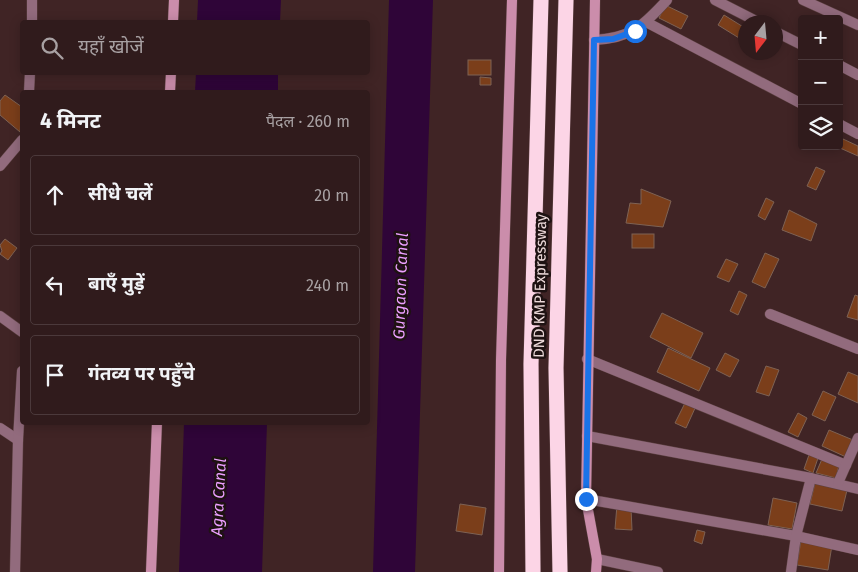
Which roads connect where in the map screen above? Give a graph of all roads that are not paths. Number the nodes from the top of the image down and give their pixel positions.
1 (32, 0) edge
2 (174, 0) edge
3 (512, 0) edge
4 (541, 0) edge
5 (566, 0) edge
6 (595, 0) edge
7 (667, 0) edge
8 (715, 0) edge
9 (803, 0) edge
10 (744, 15) edge
11 (32, 20) edge
12 (173, 20) edge
13 (646, 22) junction
14 (858, 25) edge
15 (783, 36) edge
16 (594, 40) junction
17 (798, 43) edge
18 (843, 67) edge
19 (30, 75) edge
20 (171, 75) edge
21 (858, 75) edge
22 (30, 90) edge
23 (170, 90) edge
24 (798, 102) edge
25 (843, 126) edge
26 (858, 134) edge
27 (20, 142) edge
28 (0, 166) edge
29 (770, 314) dead end
30 (0, 316) edge
31 (20, 331) edge
32 (858, 349) edge
33 (587, 359) junction
34 (20, 406) edge
35 (156, 425) edge
36 (0, 428) edge
37 (587, 436) junction
38 (858, 438) edge
39 (18, 440) junction
40 (846, 465) junction
41 (811, 478) junction
42 (838, 483) junction
43 (858, 489) edge
44 (586, 499) junction
45 (796, 536) junction
46 (858, 550) edge
47 (597, 559) junction
48 (15, 572) edge
49 (151, 572) edge
50 (499, 572) edge
51 (533, 572) edge
52 (560, 572) edge
53 (596, 572) edge
54 (658, 572) edge
55 (790, 572) edge

1 - 11 street
2 - 12 street
3 - 50 street
4 - 51 highway, DND KMP Expressway
5 - 52 highway, DND KMP Expressway
6 - 16 street
7 - 13 street
8 - 10 street
9 - 14 street
13 - 16 street
13 - 24 street
15 - 17 street
16 - 33 street
18 - 21 street
19 - 22 street
20 - 23 street
25 - 26 street
27 - 28 street
29 - 32 street
30 - 31 street
33 - 37 street
33 - 40 street
34 - 39 street
35 - 49 street
36 - 39 street
37 - 41 street
37 - 44 street
38 - 40 street
39 - 48 street
40 - 42 street
41 - 42 street
41 - 45 street
42 - 43 street
44 - 45 street
44 - 47 street
45 - 46 street
45 - 55 street
47 - 53 street
47 - 54 street

